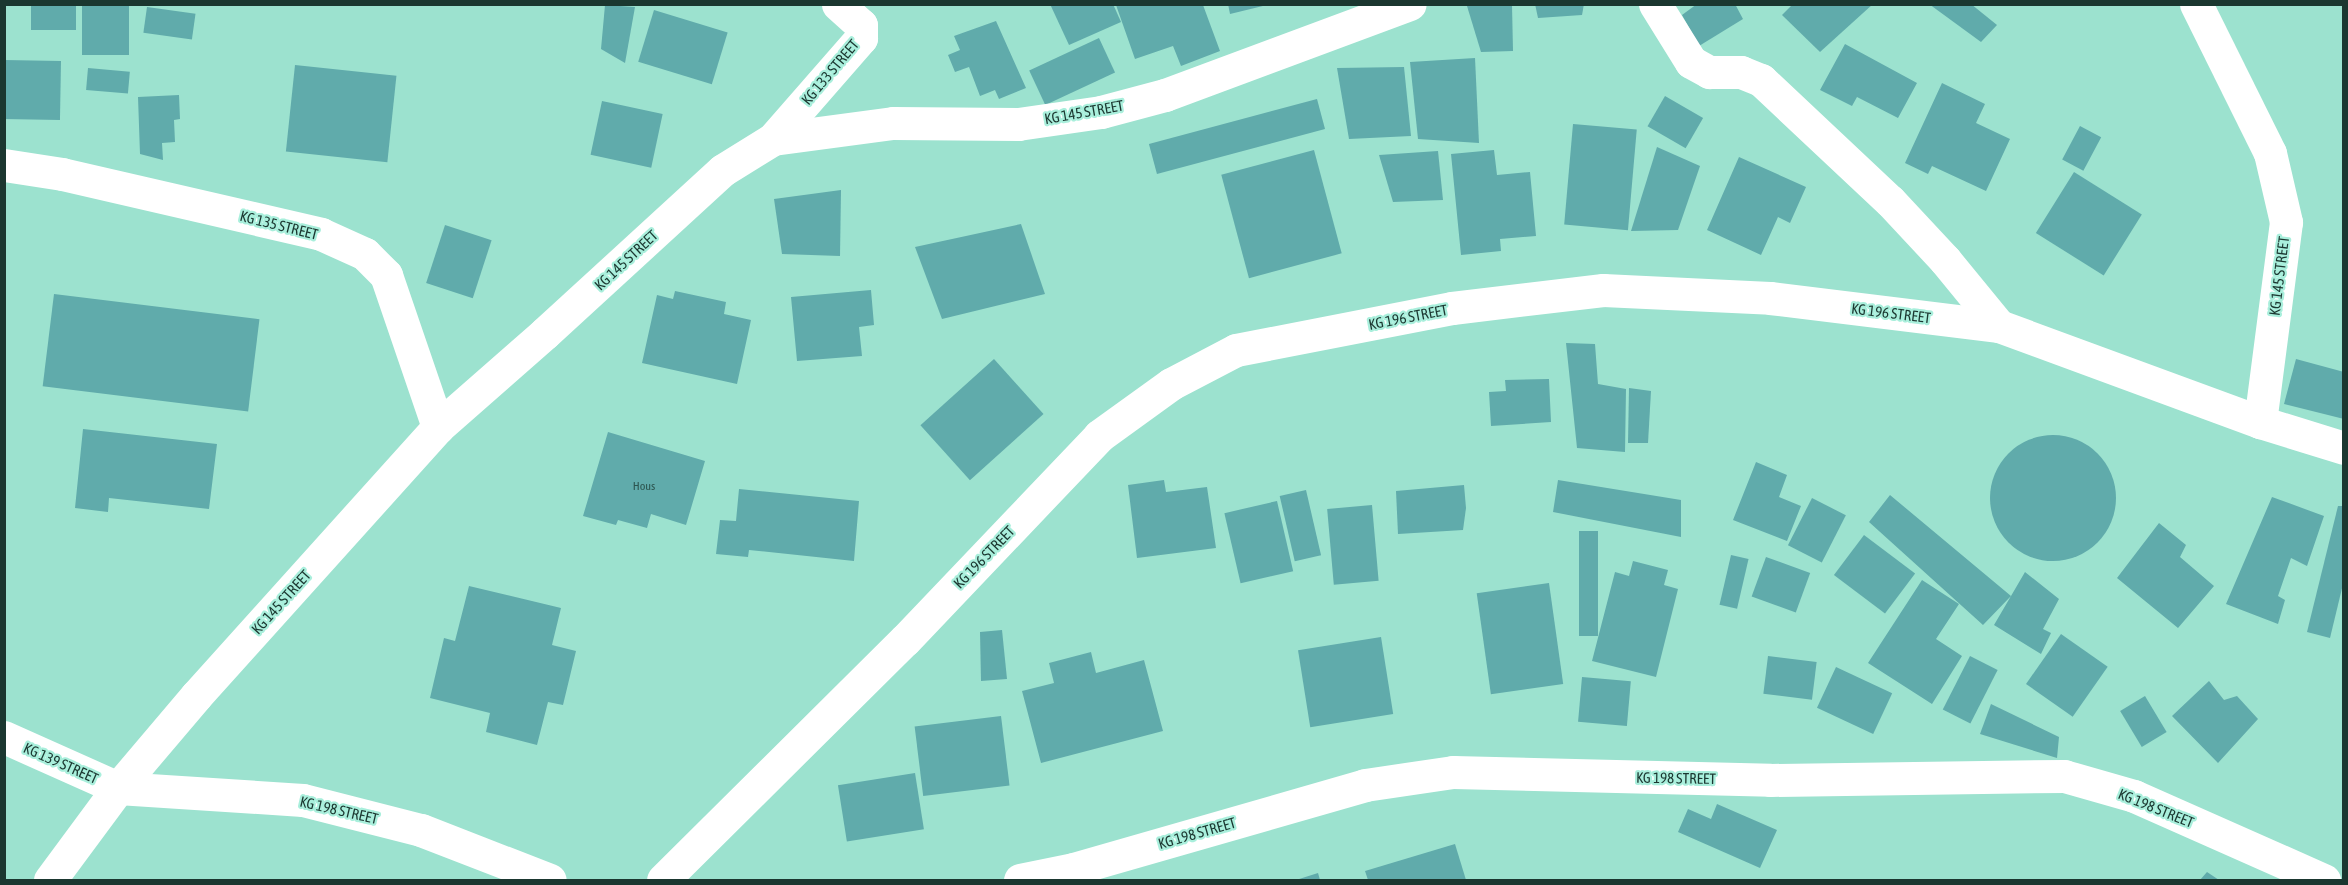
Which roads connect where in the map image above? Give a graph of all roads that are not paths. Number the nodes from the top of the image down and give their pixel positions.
1 (838, 4) edge
2 (1410, 4) edge
3 (1655, 4) edge
4 (2196, 4) edge
5 (773, 140) junction
6 (4, 165) edge
7 (1999, 327) junction
8 (2260, 422) junction
9 (438, 427) junction
10 (2343, 448) edge
11 (4, 737) edge
12 (118, 788) junction
13 (50, 880) edge
14 (550, 880) edge
15 (663, 880) edge
16 (1020, 880) edge
17 (2324, 880) edge

1 - 5 street, KG 133 STREET
2 - 5 street, KG 145 STREET
3 - 7 street
4 - 8 street, KG 145 STREET
5 - 9 street, KG 145 STREET
6 - 9 street, KG 135 STREET
7 - 8 street, KG 196 STREET
7 - 15 street, KG 196 STREET
8 - 10 street, KG 196 STREET
9 - 12 street, KG 145 STREET
11 - 12 street, KG 139 STREET
12 - 13 street, KG 145 STREET
12 - 14 street, KG 198 STREET
16 - 17 street, KG 198 STREET

